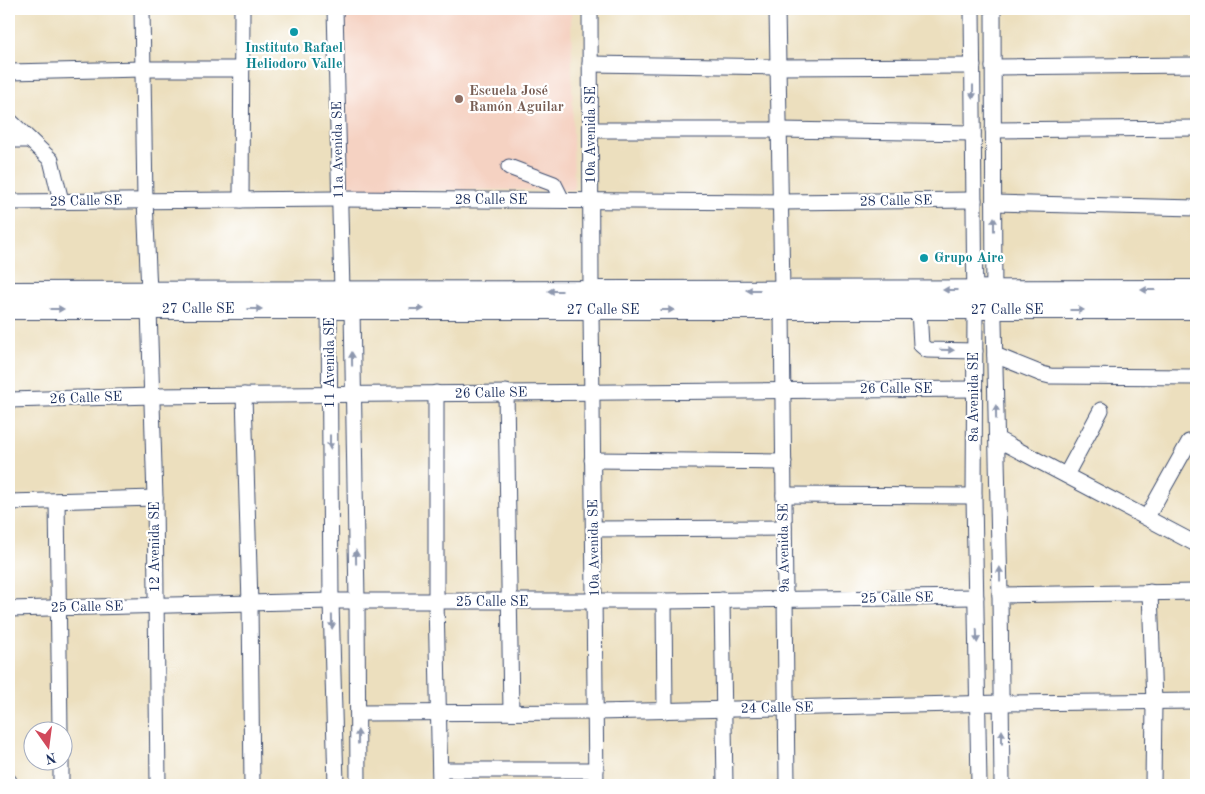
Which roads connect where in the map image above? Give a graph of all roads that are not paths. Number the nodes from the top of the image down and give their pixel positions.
1 (142, 9) edge
2 (242, 9) edge
3 (335, 9) edge
4 (590, 9) edge
5 (777, 9) edge
6 (972, 9) edge
7 (993, 9) edge
8 (590, 64) junction
9 (1196, 65) edge
10 (973, 66) junction
11 (778, 67) junction
12 (993, 67) junction
13 (143, 69) junction
14 (242, 70) junction
15 (9, 72) edge
16 (9, 120) edge
17 (1196, 128) edge
18 (591, 130) junction
19 (779, 130) junction
20 (993, 130) junction
21 (973, 133) junction
22 (9, 140) edge
23 (30, 140) junction
24 (509, 167) dead end
25 (339, 199) junction
26 (145, 200) junction
27 (241, 200) junction
28 (562, 200) junction
29 (974, 200) junction
30 (61, 201) junction
31 (591, 201) junction
32 (9, 202) edge
33 (780, 202) junction
34 (994, 203) junction
35 (1196, 208) edge
36 (782, 290) junction
37 (985, 290) junction
38 (1196, 290) edge
39 (342, 291) junction
40 (9, 292) edge
41 (149, 300) junction
42 (591, 300) junction
43 (9, 309) edge
44 (352, 309) junction
45 (1196, 309) edge
46 (330, 310) junction
47 (782, 310) junction
48 (919, 310) junction
49 (985, 310) junction
50 (975, 351) junction
51 (995, 355) junction
52 (1196, 377) edge
53 (974, 389) junction
54 (783, 390) junction
55 (592, 391) junction
56 (506, 392) junction
57 (330, 394) junction
58 (352, 394) junction
59 (436, 394) junction
60 (244, 395) junction
61 (152, 396) junction
62 (9, 400) edge
63 (1100, 410) dead end
64 (997, 439) junction
65 (1196, 441) edge
66 (592, 460) junction
67 (784, 462) junction
68 (1066, 475) junction
69 (784, 496) junction
70 (974, 496) junction
71 (154, 498) junction
72 (57, 500) junction
73 (9, 502) edge
74 (1146, 517) junction
75 (784, 528) junction
76 (594, 529) junction
77 (1196, 544) edge
78 (1150, 592) junction
79 (1196, 592) edge
80 (1000, 595) junction
81 (976, 596) junction
82 (722, 600) junction
83 (785, 600) junction
84 (331, 601) junction
85 (357, 601) junction
86 (436, 601) junction
87 (595, 601) junction
88 (664, 601) junction
89 (510, 602) junction
90 (250, 604) junction
91 (155, 606) junction
92 (58, 608) junction
93 (9, 609) edge
94 (1196, 701) edge
95 (1002, 703) junction
96 (1154, 703) junction
97 (979, 704) junction
98 (786, 708) junction
99 (723, 710) junction
100 (665, 711) junction
101 (438, 712) junction
102 (511, 712) junction
103 (596, 712) junction
104 (358, 713) junction
105 (60, 722) edge
106 (440, 770) junction
107 (61, 772) edge
108 (596, 778) edge
109 (9, 781) edge
110 (10, 785) edge
111 (61, 785) edge
112 (158, 785) edge
113 (252, 785) edge
114 (336, 785) edge
115 (358, 785) edge
116 (440, 785) edge
117 (725, 785) edge
118 (787, 785) edge
119 (979, 785) edge
120 (1002, 785) edge
121 (1153, 785) edge

1 - 13 street, 12 Avenida SE
2 - 14 street
3 - 25 street, 11a Avenida SE
4 - 8 street, 10a Avenida SE
5 - 11 street
6 - 10 street, 8a Avenida SE
7 - 12 street, 8a Avenida SE
8 - 11 street
8 - 18 street, 10a Avenida SE
9 - 12 street
10 - 11 street
10 -> 21 street, 8a Avenida SE
11 - 19 street
12 - 20 street, 8a Avenida SE
13 - 14 street
13 - 15 street
13 - 26 street, 12 Avenida SE
14 - 27 street
16 - 23 street
17 - 20 street
18 - 19 street
18 - 31 street, 10a Avenida SE
19 - 21 street
19 - 33 street
20 - 34 street, 8a Avenida SE
21 - 29 street, 8a Avenida SE
22 - 23 street
23 - 30 street
24 - 28 street
25 - 27 street, 28 Calle SE
25 - 28 street, 28 Calle SE
25 - 39 street, 11a Avenida SE
26 - 27 street, 28 Calle SE
26 - 30 street, 28 Calle SE
26 - 41 street, 12 Avenida SE
28 - 31 street, 28 Calle SE
29 - 33 street, 28 Calle SE
29 - 37 street, 8a Avenida SE
30 - 32 street, 28 Calle SE
31 - 33 street, 28 Calle SE
31 - 42 street, 10a Avenida SE
33 - 36 street
34 - 35 street
37 -> 34 street, 8a Avenida SE
37 -> 36 main road, 27 Calle SE
36 -> 42 main road, 27 Calle SE
38 -> 37 main road, 27 Calle SE
37 - 49 street, 8a Avenida SE
39 - 41 main road, 27 Calle SE
42 -> 39 main road, 27 Calle SE
39 - 44 street, 11 Avenida SE
39 - 46 street, 11 Avenida SE
40 - 41 main road, 27 Calle SE
43 -> 41 main road, 27 Calle SE
41 -> 46 main road, 27 Calle SE
41 - 61 street, 12 Avenida SE
44 -> 42 main road, 27 Calle SE
42 -> 47 main road, 27 Calle SE
42 - 55 street, 10a Avenida SE
44 - 46 main road, 27 Calle SE
58 -> 44 street, 11 Avenida SE
49 -> 45 main road, 27 Calle SE
46 - 57 street, 11 Avenida SE
47 - 48 main road, 27 Calle SE
47 - 54 street, 9a Avenida SE
48 - 49 main road, 27 Calle SE
48 -> 50 street
49 - 50 street, 8a Avenida SE
49 - 51 street, 8a Avenida SE
50 - 53 street, 8a Avenida SE
51 - 52 street
64 -> 51 street, 8a Avenida SE
53 - 54 street, 26 Calle SE
53 - 70 street, 8a Avenida SE
54 - 55 street, 26 Calle SE
54 - 67 street, 9a Avenida SE
55 - 56 street, 26 Calle SE
55 - 66 street, 10a Avenida SE
56 - 59 street, 26 Calle SE
56 - 89 street
57 - 58 street, 26 Calle SE
57 - 60 street, 26 Calle SE
57 -> 84 street, 11 Avenida SE
58 - 59 street, 26 Calle SE
85 -> 58 street, 11 Avenida SE
59 - 86 street
60 - 61 street, 26 Calle SE
60 - 90 street
61 - 62 street, 26 Calle SE
61 - 71 street, 12 Avenida SE
63 - 68 street
64 - 68 street
80 -> 64 street, 8a Avenida SE
65 - 74 street
66 - 67 street
66 - 76 street, 10a Avenida SE
67 - 69 street, 9a Avenida SE
68 - 74 street
69 - 70 street
69 - 75 street, 9a Avenida SE
70 - 81 street, 8a Avenida SE
71 - 72 street
71 - 91 street, 12 Avenida SE
72 - 73 street
72 - 92 street
74 - 77 street
75 - 76 street
75 - 83 street, 9a Avenida SE
76 - 87 street, 10a Avenida SE
78 - 79 street
78 - 80 street
78 - 96 street
80 - 95 street, 8a Avenida SE
81 - 83 street, 25 Calle SE
81 -> 97 street, 8a Avenida SE
82 - 83 street, 25 Calle SE
82 - 88 street, 25 Calle SE
82 - 99 street
83 - 98 street, 9a Avenida SE
84 - 85 street, 25 Calle SE
84 - 90 street, 25 Calle SE
84 -> 114 street, 11 Avenida SE
85 - 86 street, 25 Calle SE
85 - 104 street, 11 Avenida SE
86 - 89 street, 25 Calle SE
86 - 101 street
87 - 88 street, 25 Calle SE
87 - 89 street, 25 Calle SE
87 - 103 street, 10a Avenida SE
88 - 100 street
89 - 102 street
90 - 91 street, 25 Calle SE
90 - 113 street
91 - 92 street, 25 Calle SE
91 - 112 street, 12 Avenida SE
92 - 93 street, 25 Calle SE
92 - 105 street
94 - 96 street, 24 Calle SE
95 - 96 street, 24 Calle SE
95 - 97 street, 24 Calle SE
120 -> 95 street, 8a Avenida SE
96 - 121 street
97 - 98 street, 24 Calle SE
97 - 119 street, 8a Avenida SE
98 - 99 street, 24 Calle SE
98 - 118 street, 9a Avenida SE
99 - 100 street, 24 Calle SE
99 - 117 street
100 - 103 street, 24 Calle SE
101 - 102 street, 24 Calle SE
101 - 104 street, 24 Calle SE
101 - 106 street
102 - 103 street, 24 Calle SE
103 - 108 street, 10a Avenida SE
115 -> 104 street, 11 Avenida SE
106 - 108 street
106 - 116 street
107 - 111 street
109 - 110 street

